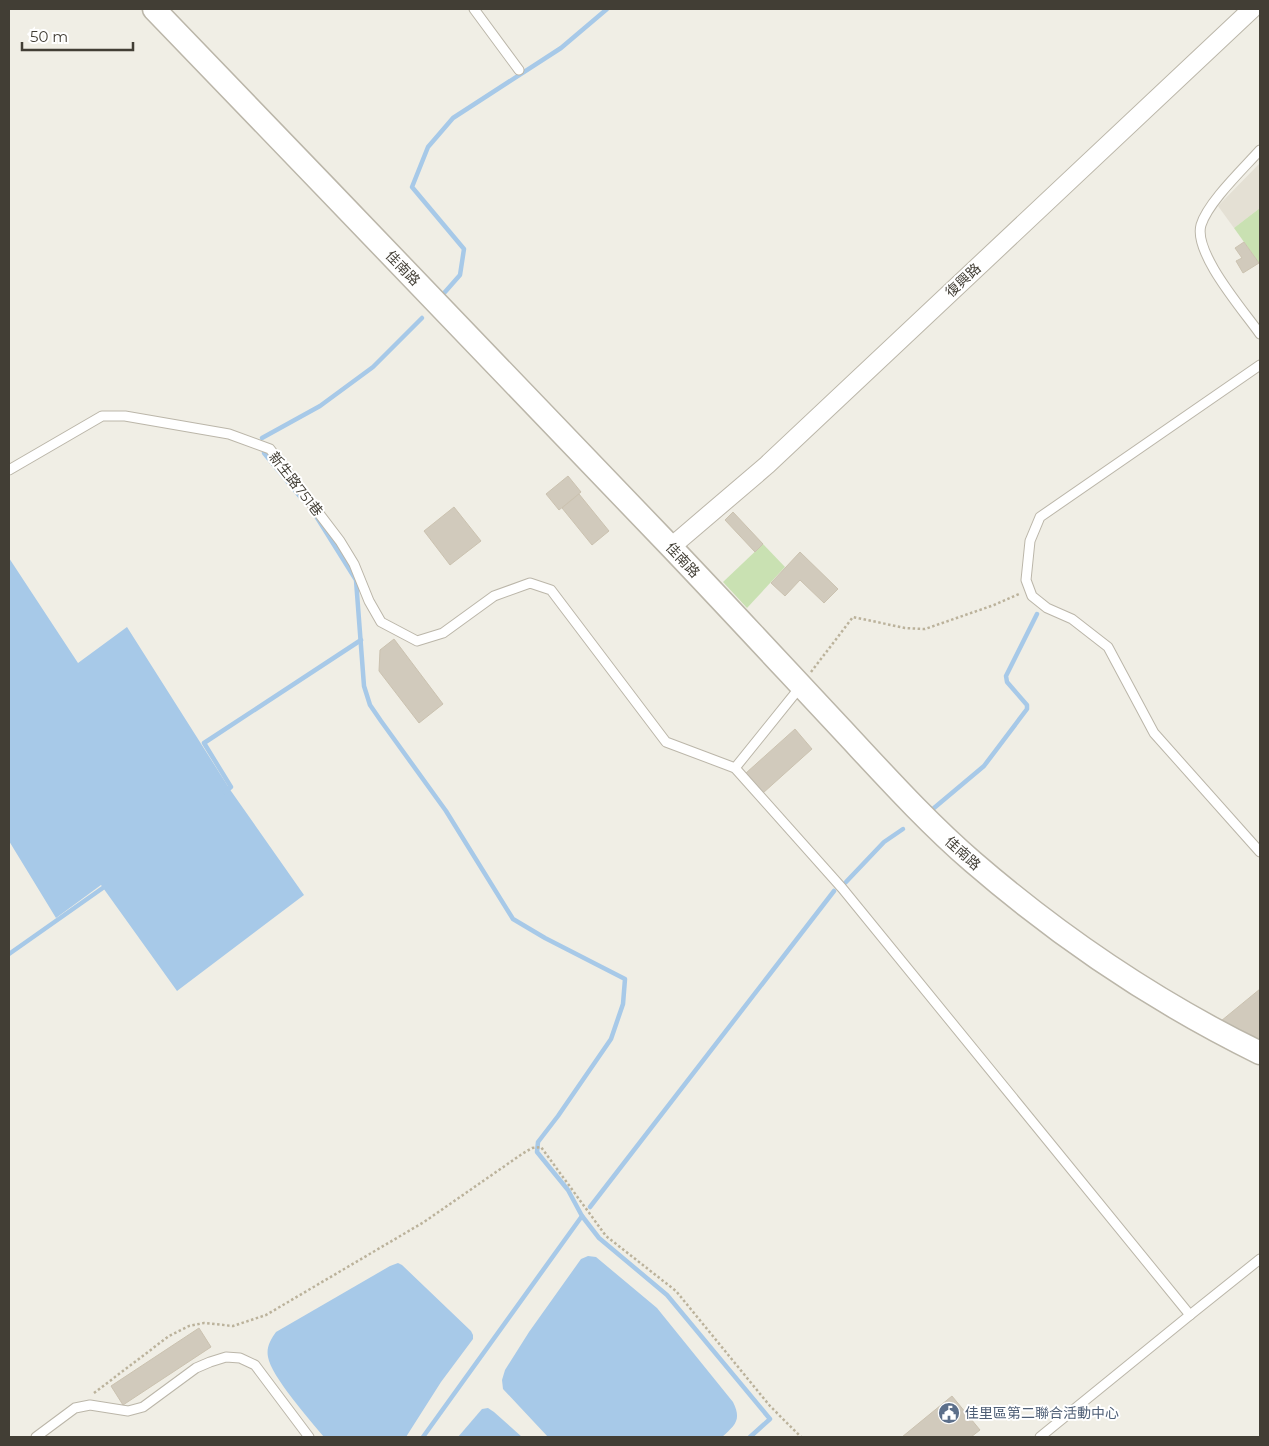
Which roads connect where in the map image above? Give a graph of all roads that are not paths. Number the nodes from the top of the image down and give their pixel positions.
1 (154, 9) edge
2 (474, 9) edge
3 (1252, 9) edge
4 (519, 70) dead end
5 (1260, 150) edge
6 (1260, 334) edge
7 (1260, 365) edge
8 (9, 470) edge
9 (672, 547) junction
10 (801, 686) junction
11 (735, 768) junction
12 (1260, 852) edge
13 (1260, 1053) edge
14 (1260, 1259) edge
15 (1190, 1314) junction
16 (36, 1437) edge
17 (308, 1437) edge
18 (1040, 1437) edge

1 - 9 street, 佳南路
2 - 4 lane
3 - 9 street, 復興路
5 - 6 lane
7 - 12 lane
8 - 11 lane, 新生路751巷
9 - 10 street, 佳南路
10 - 11 lane
10 - 13 street, 佳南路
11 - 15 lane
14 - 15 lane
15 - 18 lane
16 - 17 lane

